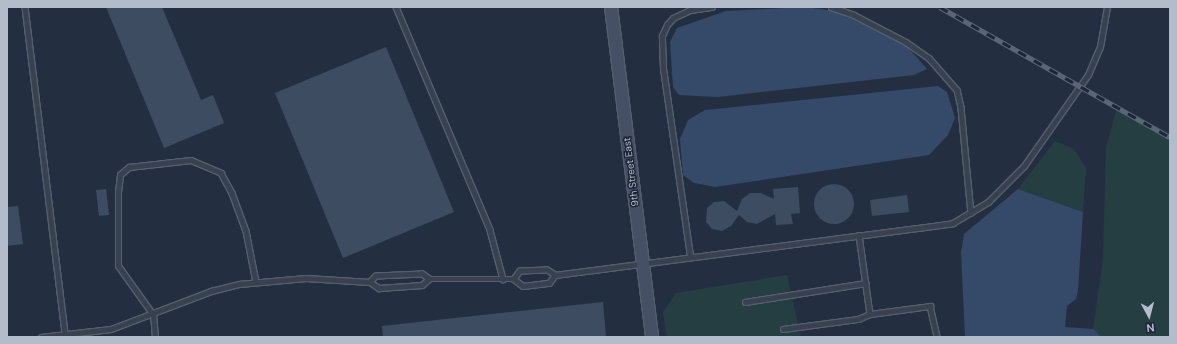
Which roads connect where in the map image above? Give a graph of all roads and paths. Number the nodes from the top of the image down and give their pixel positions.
1 (25, 7) edge
2 (396, 7) edge
3 (612, 7) edge
4 (712, 7) edge
5 (831, 7) edge
6 (1107, 7) edge
7 (971, 212) junction
8 (859, 235) junction
9 (690, 256) junction
10 (642, 263) junction
11 (555, 275) junction
12 (429, 278) junction
13 (503, 279) junction
14 (514, 279) junction
15 (256, 282) junction
16 (370, 282) junction
17 (866, 283) junction
18 (745, 302) dead end
19 (870, 314) junction
20 (152, 315) junction
21 (782, 329) dead end
22 (65, 334) junction
23 (41, 337) edge
24 (155, 337) edge
25 (652, 337) edge
26 (937, 337) edge

1 - 22 lane
2 - 13 lane
3 - 10 street, 9th Street East
4 - 9 lane
5 - 7 lane
6 - 7 lane
7 - 8 lane
8 - 9 lane
8 - 17 lane
9 - 10 lane
10 - 11 lane
10 - 25 street, 9th Street East
11 - 14 lane
11 - 14 lane
12 - 13 lane
12 - 16 lane
12 - 16 lane
13 - 14 lane
15 - 16 lane
15 - 20 lane
15 - 20 lane
17 - 18 lane
17 - 19 lane
19 - 21 lane
19 - 26 lane
20 - 22 lane
20 - 24 lane
22 - 23 lane

